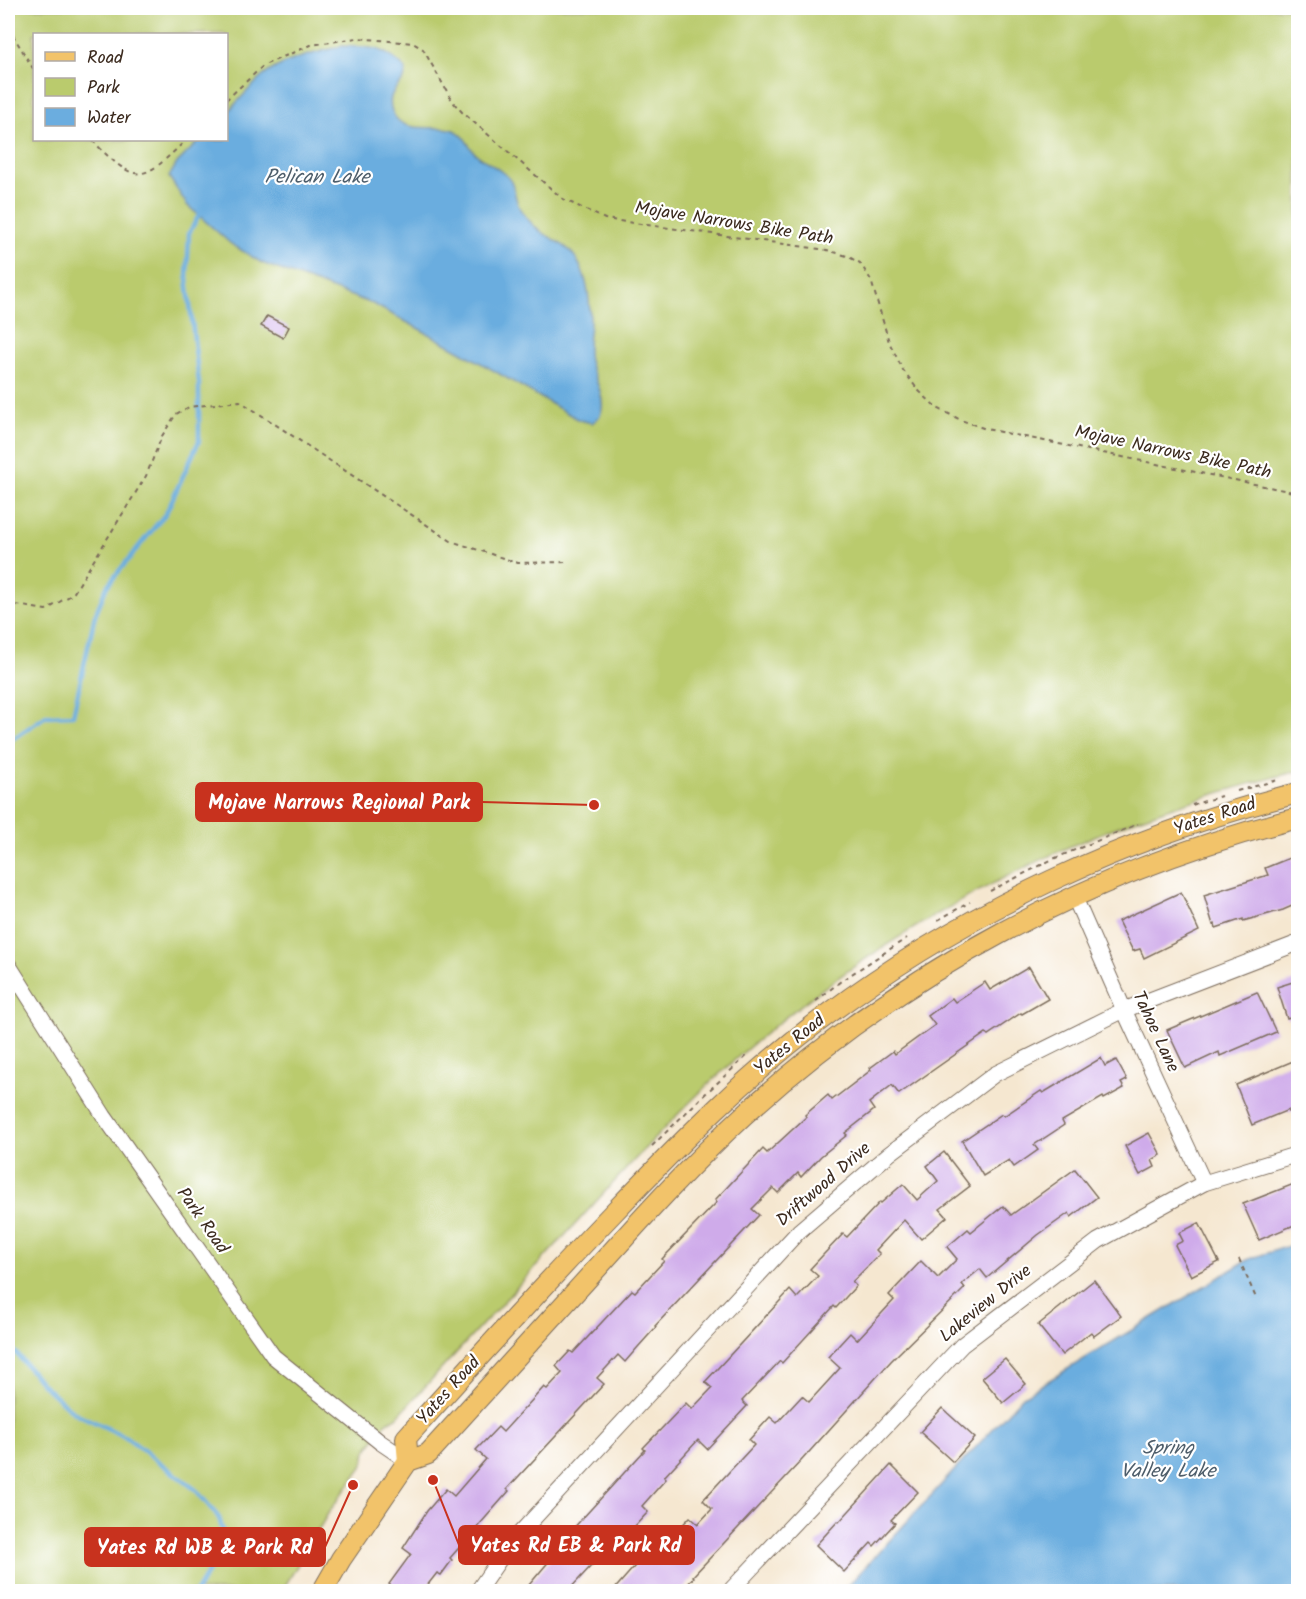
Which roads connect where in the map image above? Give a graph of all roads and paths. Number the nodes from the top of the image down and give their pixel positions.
1 (8, 27) edge
2 (33, 68) edge
3 (228, 98) edge
4 (93, 141) edge
5 (185, 141) edge
6 (1299, 493) edge
7 (569, 562) dead end
8 (8, 601) edge
9 (1299, 793) edge
10 (1299, 818) edge
11 (1074, 896) junction
12 (1299, 943) edge
13 (8, 964) edge
14 (1124, 1010) junction
15 (1299, 1154) edge
16 (1204, 1183) junction
17 (1239, 1259) dead end
18 (1256, 1298) dead end
19 (408, 1461) junction
20 (322, 1592) edge
21 (477, 1592) edge
22 (729, 1592) edge

1 - 2 path
3 - 6 path, Mojave Narrows Bike Path
4 - 5 path
7 - 8 path
9 - 19 main road, Yates Road
10 - 11 main road, Yates Road
11 - 14 street, Tahoe Lane
11 - 19 main road, Yates Road
12 - 14 street, Driftwood Drive
13 - 19 street, Park Road
14 - 16 street, Tahoe Lane
14 - 21 street, Driftwood Drive
15 - 16 street, Lakeview Drive
16 - 22 street, Lakeview Drive
17 - 18 path
19 - 20 main road, Yates Road

